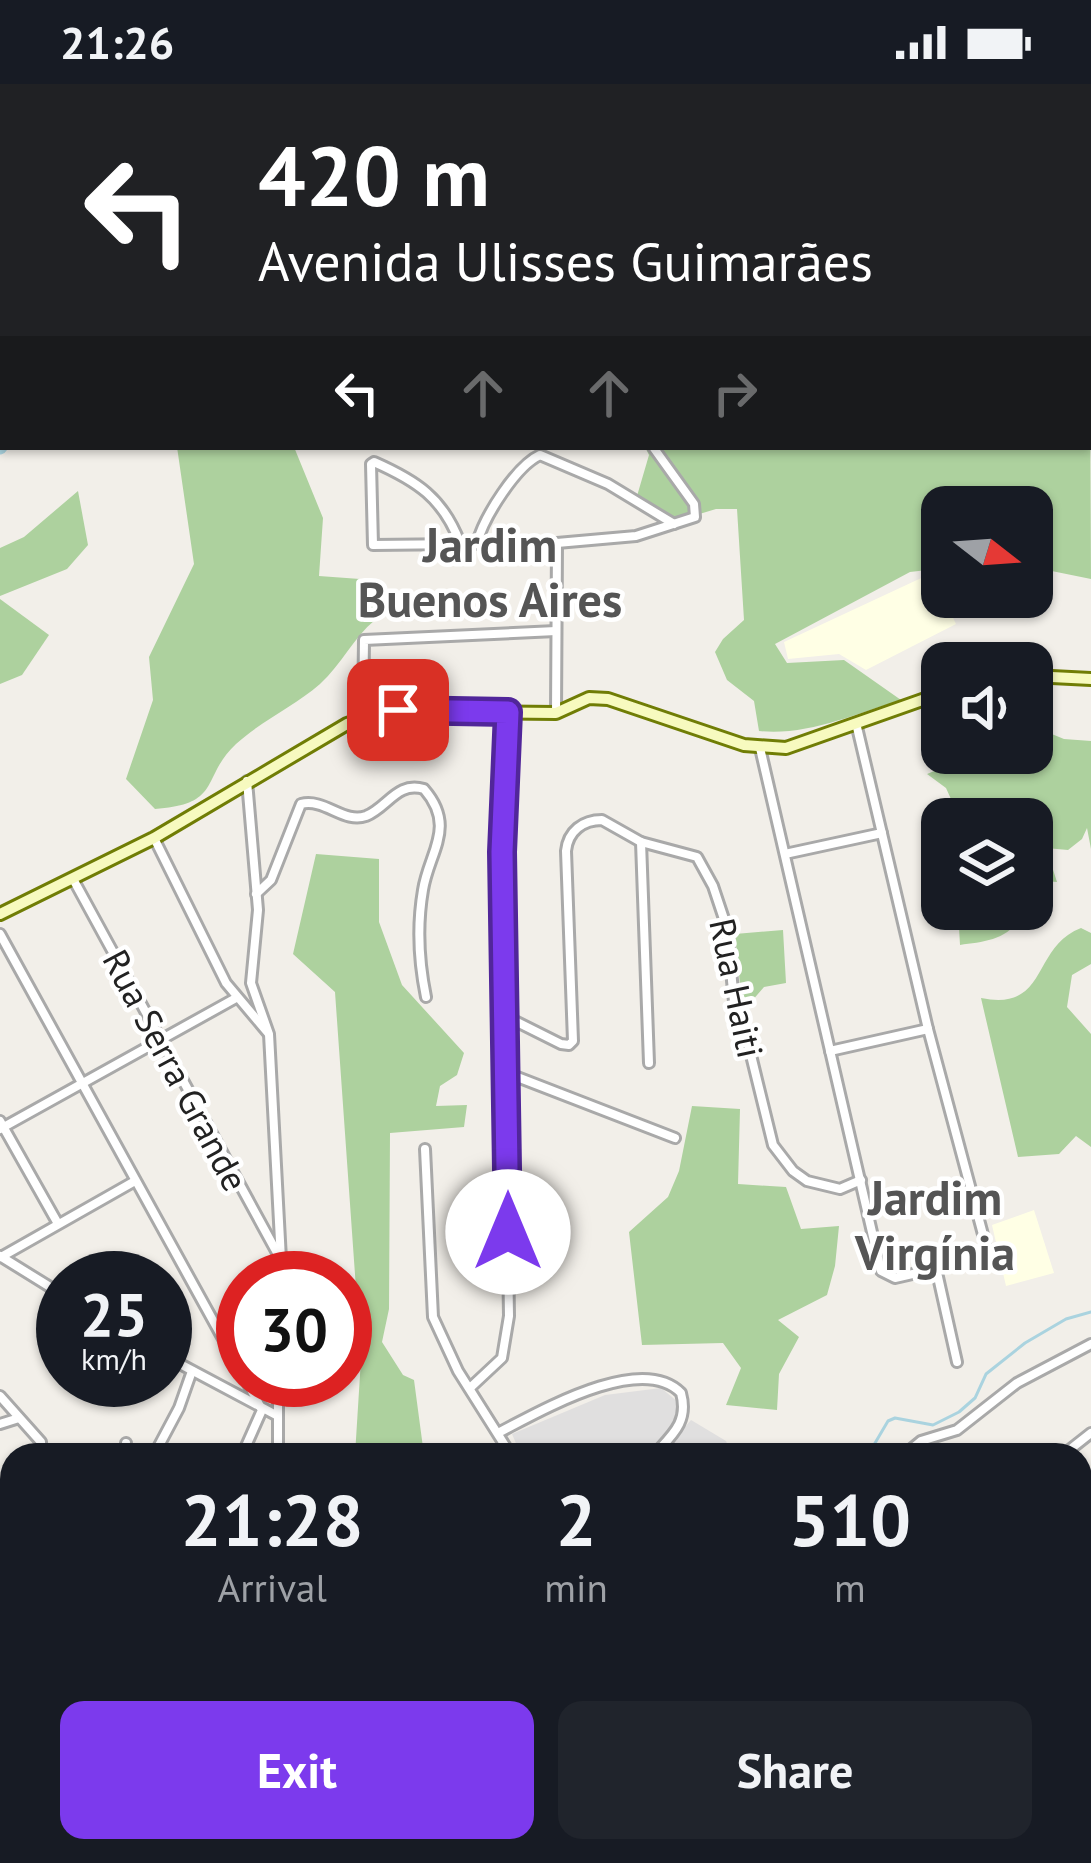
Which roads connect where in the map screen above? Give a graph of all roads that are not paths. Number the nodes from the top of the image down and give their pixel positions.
1 (655, 450) edge
2 (536, 452) edge
3 (675, 525) junction
4 (460, 543) junction
5 (477, 543) junction
6 (557, 543) junction
7 (556, 631) junction
8 (1053, 677) edge
9 (1091, 679) edge
10 (921, 700) edge
11 (508, 712) junction
12 (556, 712) junction
13 (363, 718) junction
14 (856, 723) junction
15 (760, 748) junction
16 (247, 781) junction
17 (882, 833) junction
18 (154, 838) junction
19 (641, 842) junction
20 (785, 854) junction
21 (72, 878) junction
22 (256, 894) junction
23 (0, 914) edge
24 (0, 934) edge
25 (236, 998) junction
26 (426, 998) dead end
27 (507, 1017) junction
28 (928, 1029) junction
29 (269, 1034) junction
30 (160, 1040) junction
31 (830, 1051) junction
32 (649, 1063) dead end
33 (507, 1073) junction
34 (81, 1082) junction
35 (1, 1126) edge
36 (675, 1138) dead end
37 (425, 1149) dead end
38 (861, 1180) junction
39 (135, 1181) junction
40 (57, 1222) junction
41 (276, 1251) edge
42 (281, 1251) edge
43 (0, 1256) edge
44 (937, 1268) junction
45 (36, 1278) edge
46 (216, 1325) edge
47 (1091, 1344) edge
48 (957, 1363) dead end
49 (192, 1372) edge
50 (471, 1387) junction
51 (0, 1396) edge
52 (176, 1407) edge
53 (260, 1407) edge
54 (276, 1407) edge
55 (262, 1410) junction
56 (276, 1415) junction
57 (19, 1418) junction
58 (0, 1424) edge
59 (498, 1433) junction
60 (41, 1443) edge
61 (159, 1443) edge
62 (247, 1443) edge
63 (277, 1443) edge
64 (504, 1443) edge
65 (664, 1443) edge
66 (919, 1443) edge

1 - 3 street
2 - 3 street
2 - 5 street
3 - 6 street
4 - 4 street
4 - 5 street
5 - 6 street
6 - 7 street
7 - 12 street
7 - 13 street
8 - 9 main road
10 - 14 main road
11 - 12 main road
11 - 13 main road
11 - 27 street
12 - 15 main road
13 - 16 main road
14 - 15 main road
14 - 17 street
15 - 20 street
16 - 18 main road
16 - 22 street
17 - 20 street
17 - 28 street
18 - 21 main road
18 - 25 street
19 - 27 street, Rua Haiti
19 - 32 street
19 - 38 street, Rua Haiti
20 - 31 street
21 - 23 main road
21 - 30 street, Rua Serra Grande
22 - 26 street
22 - 29 street
24 - 34 street
25 - 29 street
25 - 30 street
27 - 33 street
28 - 31 street
28 - 44 street
29 - 42 street
30 - 34 street
30 - 41 street, Rua Serra Grande
31 - 38 street
33 - 36 street
33 - 50 street
34 - 35 street
34 - 39 street
35 - 40 street
37 - 50 street
38 - 44 street
39 - 40 street
39 - 46 street
40 - 43 street
43 - 45 street
44 - 48 street
47 - 66 street
49 - 55 street
50 - 59 street
51 - 57 street
52 - 61 street
53 - 55 street
54 - 56 street
55 - 56 street
55 - 62 street
56 - 63 street
57 - 58 street
57 - 60 street
59 - 64 street
59 - 65 street

